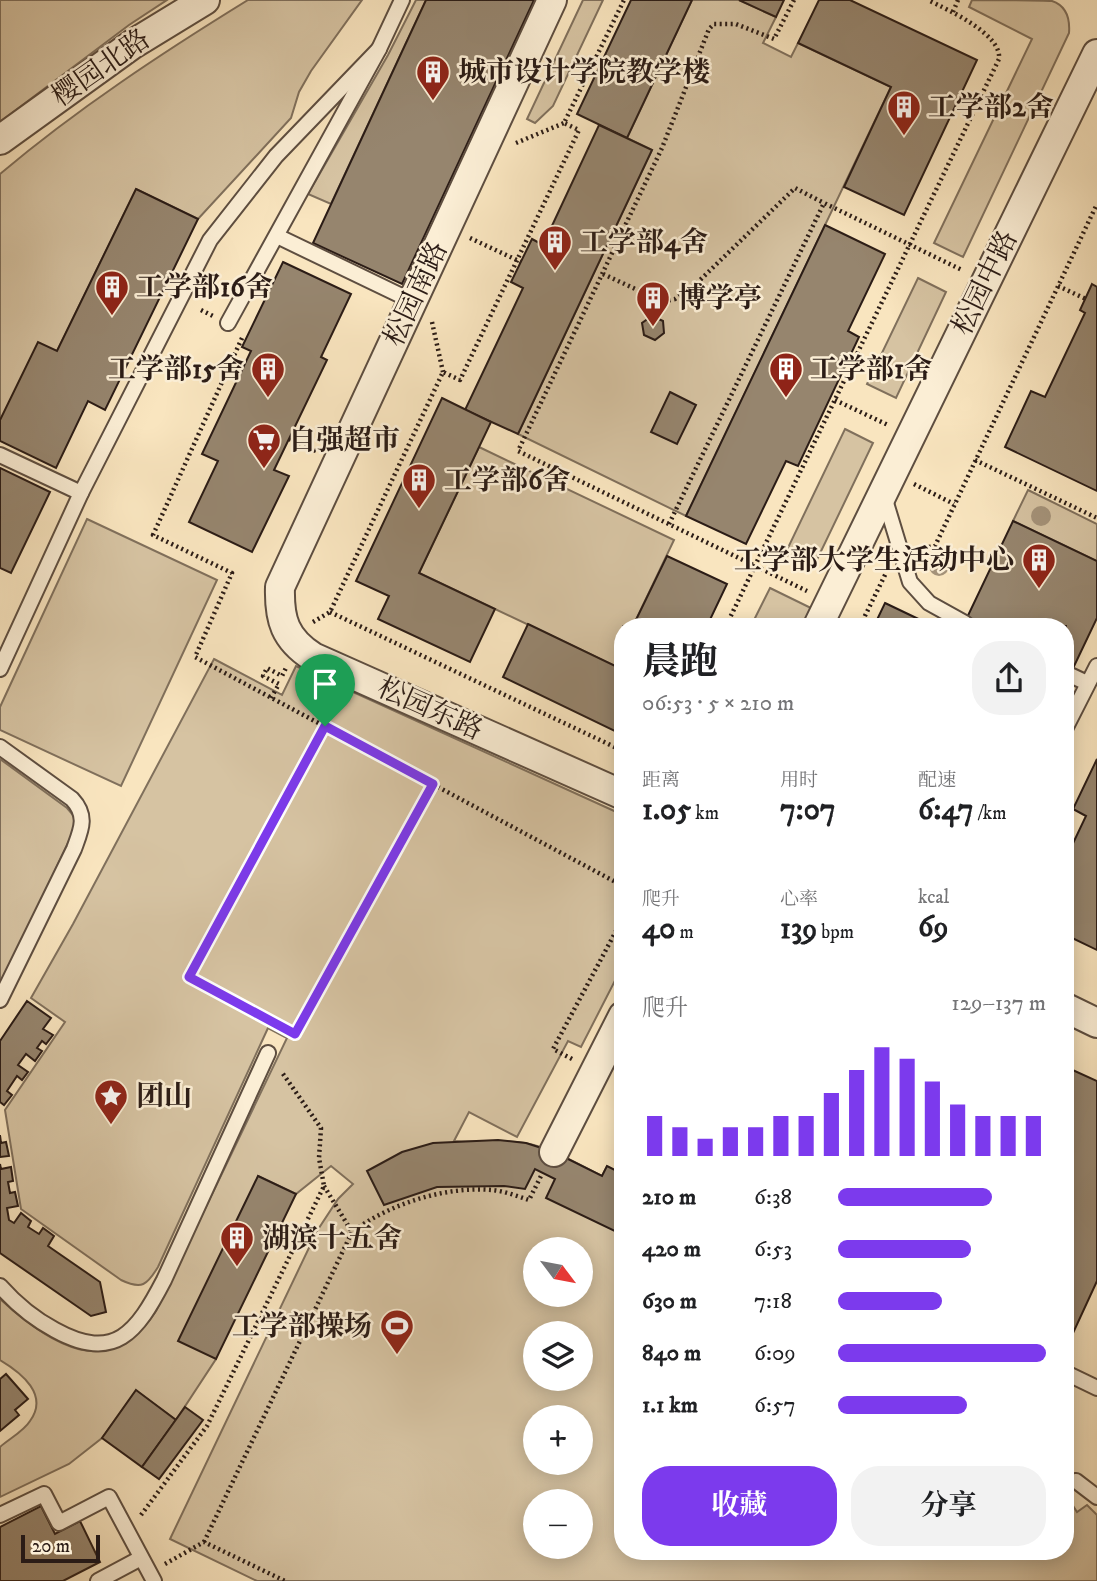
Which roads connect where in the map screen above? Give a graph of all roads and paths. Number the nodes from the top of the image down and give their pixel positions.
1 (205, 0) edge
2 (402, 0) edge
3 (552, 0) edge
4 (624, 0) edge
5 (794, 0) edge
6 (928, 0) edge
7 (958, 0) edge
8 (953, 12) junction
9 (379, 49) junction
10 (1097, 54) edge
11 (564, 123) junction
12 (0, 141) edge
13 (479, 158) junction
14 (824, 203) junction
15 (1097, 204) edge
16 (276, 236) junction
17 (910, 244) junction
18 (484, 245) dead end
19 (519, 261) junction
20 (603, 274) junction
21 (986, 282) junction
22 (1058, 286) junction
23 (1086, 299) dead end
24 (412, 301) junction
25 (228, 323) dead end
26 (234, 356) dead end
27 (835, 400) junction
28 (911, 436) junction
29 (0, 455) edge
30 (975, 460) junction
31 (923, 488) dead end
32 (883, 492) junction
33 (81, 493) junction
34 (954, 504) junction
35 (1097, 518) edge
36 (669, 524) junction
37 (903, 553) junction
38 (756, 566) junction
39 (280, 587) joint
40 (824, 614) edge
41 (730, 618) edge
42 (864, 618) edge
43 (956, 618) edge
44 (279, 663) dead end
45 (1097, 666) edge
46 (0, 669) edge
47 (1074, 677) edge
48 (1087, 683) junction
49 (271, 698) junction
50 (1074, 710) edge
51 (325, 726) junction
52 (0, 747) edge
53 (614, 747) edge
54 (433, 784) junction
55 (614, 791) edge
56 (614, 881) edge
57 (614, 935) edge
58 (0, 1000) edge
59 (1074, 1012) edge
60 (1097, 1023) edge
61 (614, 1034) edge
62 (553, 1049) dead end
63 (268, 1053) joint
64 (548, 1163) joint
65 (324, 1186) junction
66 (352, 1232) junction
67 (0, 1286) edge
68 (5, 1302) edge
69 (1074, 1377) edge
70 (1097, 1388) edge
71 (1076, 1481) dead end
72 (1097, 1497) edge
73 (0, 1515) edge
74 (128, 1533) junction
75 (204, 1542) junction
76 (141, 1558) junction
77 (151, 1577) edge
78 (98, 1581) edge
79 (285, 1581) edge

1 - 12 street, 樱园北路
2 - 9 lane
3 - 13 street, 松园南路
4 - 11 path
5 - 20 path
6 - 8 path
7 - 8 path
8 - 17 path
9 - 16 lane
9 - 33 lane
10 - 21 street, 松园中路
11 - 13 path
11 - 19 path
13 - 24 street, 松园南路
14 - 17 path
14 - 20 path
14 - 36 path
15 - 22 path
16 - 24 lane
16 - 25 lane
17 - 21 path
17 - 27 path
18 - 19 path
19 - 53 path
20 - 36 path
21 - 28 street, 松园中路
22 - 23 path
22 - 30 path
24 - 39 street, 松园南路
26 - 49 path
27 - 28 path
27 - 38 path
28 - 32 street, 松园中路
29 - 33 lane
30 - 34 path
30 - 35 path
31 - 34 path
32 - 37 lane
32 - 40 street, 松园中路
33 - 46 lane
34 - 37 path
36 - 38 path
37 - 42 path
37 - 43 lane
38 - 40 path
38 - 41 path
39 - 55 street, 松园东路
44 - 49 path
45 - 48 lane
47 - 48 lane
48 - 50 lane
49 - 51 path
51 - 54 path
51 - 54 path
52 - 58 lane
54 - 56 path
57 - 62 path
59 - 60 street
61 - 64 street
63 - 65 path
63 - 68 lane
64 - 66 path
65 - 66 path
65 - 74 path
66 - 75 path
67 - 68 lane
69 - 70 lane
71 - 72 lane
73 - 74 lane
74 - 76 lane
75 - 77 path
75 - 79 path
76 - 77 lane
76 - 78 lane

